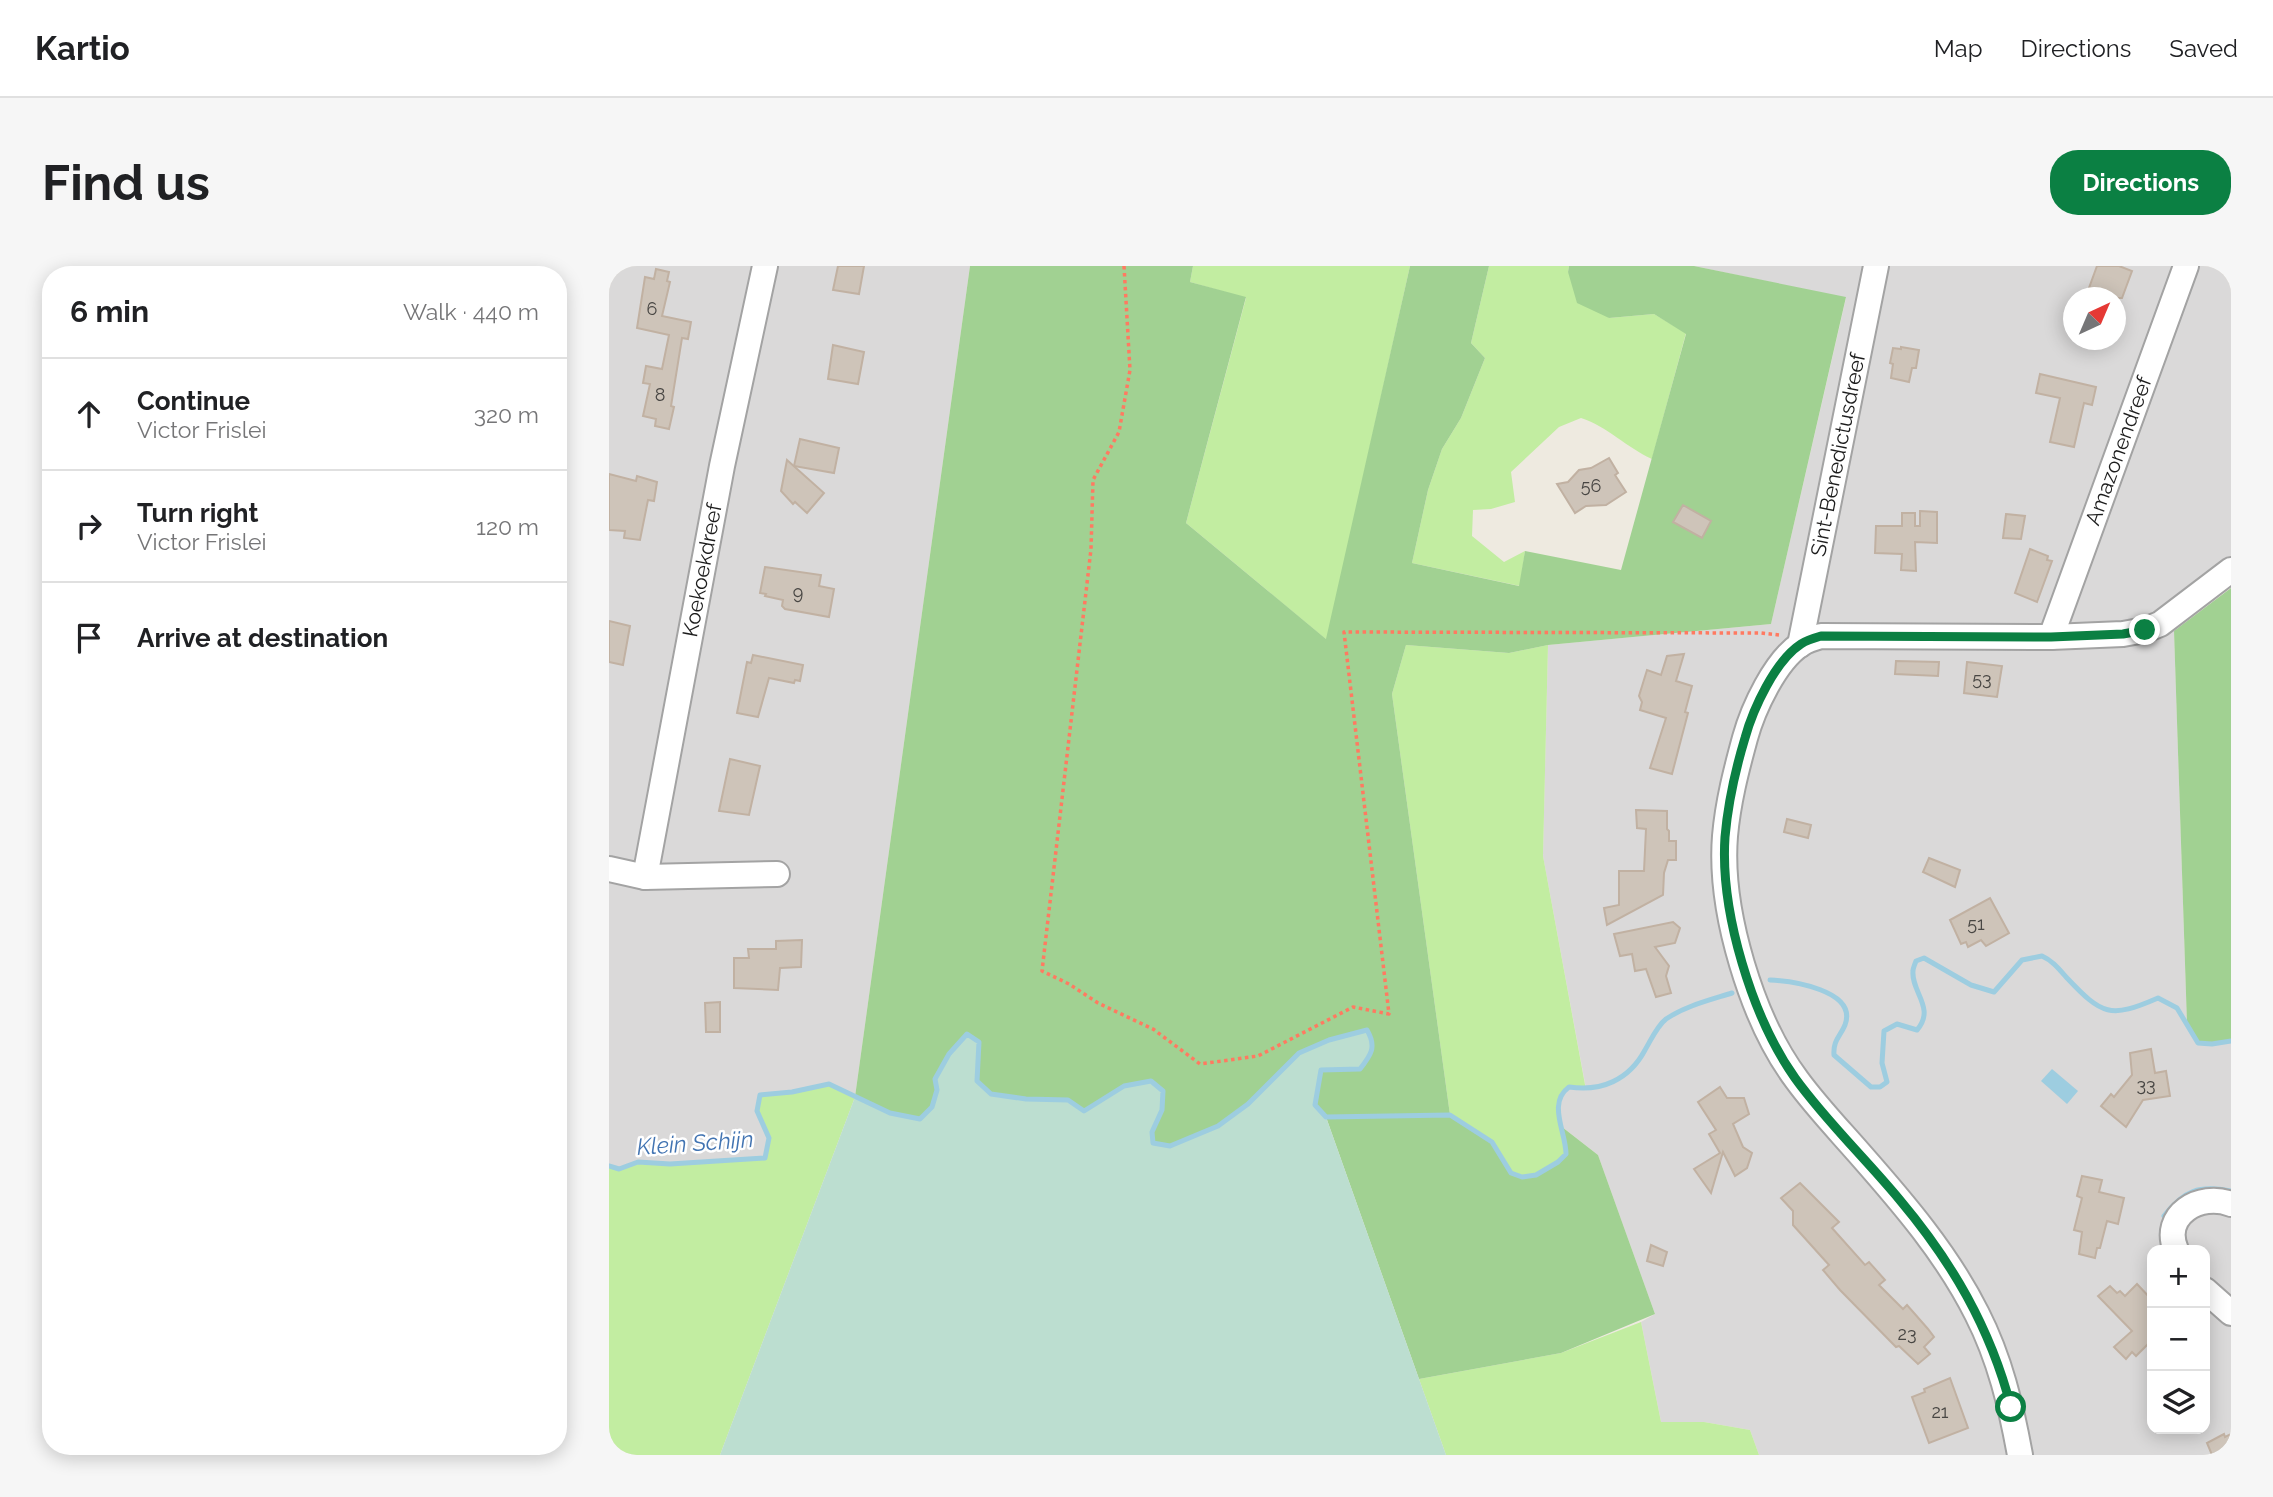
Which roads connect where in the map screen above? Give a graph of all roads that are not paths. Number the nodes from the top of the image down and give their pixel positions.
1 (765, 266) edge
2 (1876, 266) edge
3 (2186, 266) edge
4 (2231, 570) edge
5 (2051, 637) junction
6 (1800, 645) junction
7 (609, 869) edge
8 (777, 874) dead end
9 (645, 877) junction
10 (2231, 1204) edge
11 (2174, 1245) edge
12 (2210, 1294) edge
13 (2231, 1313) edge
14 (2020, 1455) edge

1 - 9 street, Koekoekdreef
2 - 6 street, Sint-Benedictusdreef
3 - 5 street, Amazonendreef
4 - 5 street
5 - 6 street
6 - 14 street
7 - 9 street
8 - 9 street
10 - 11 street
12 - 13 street

